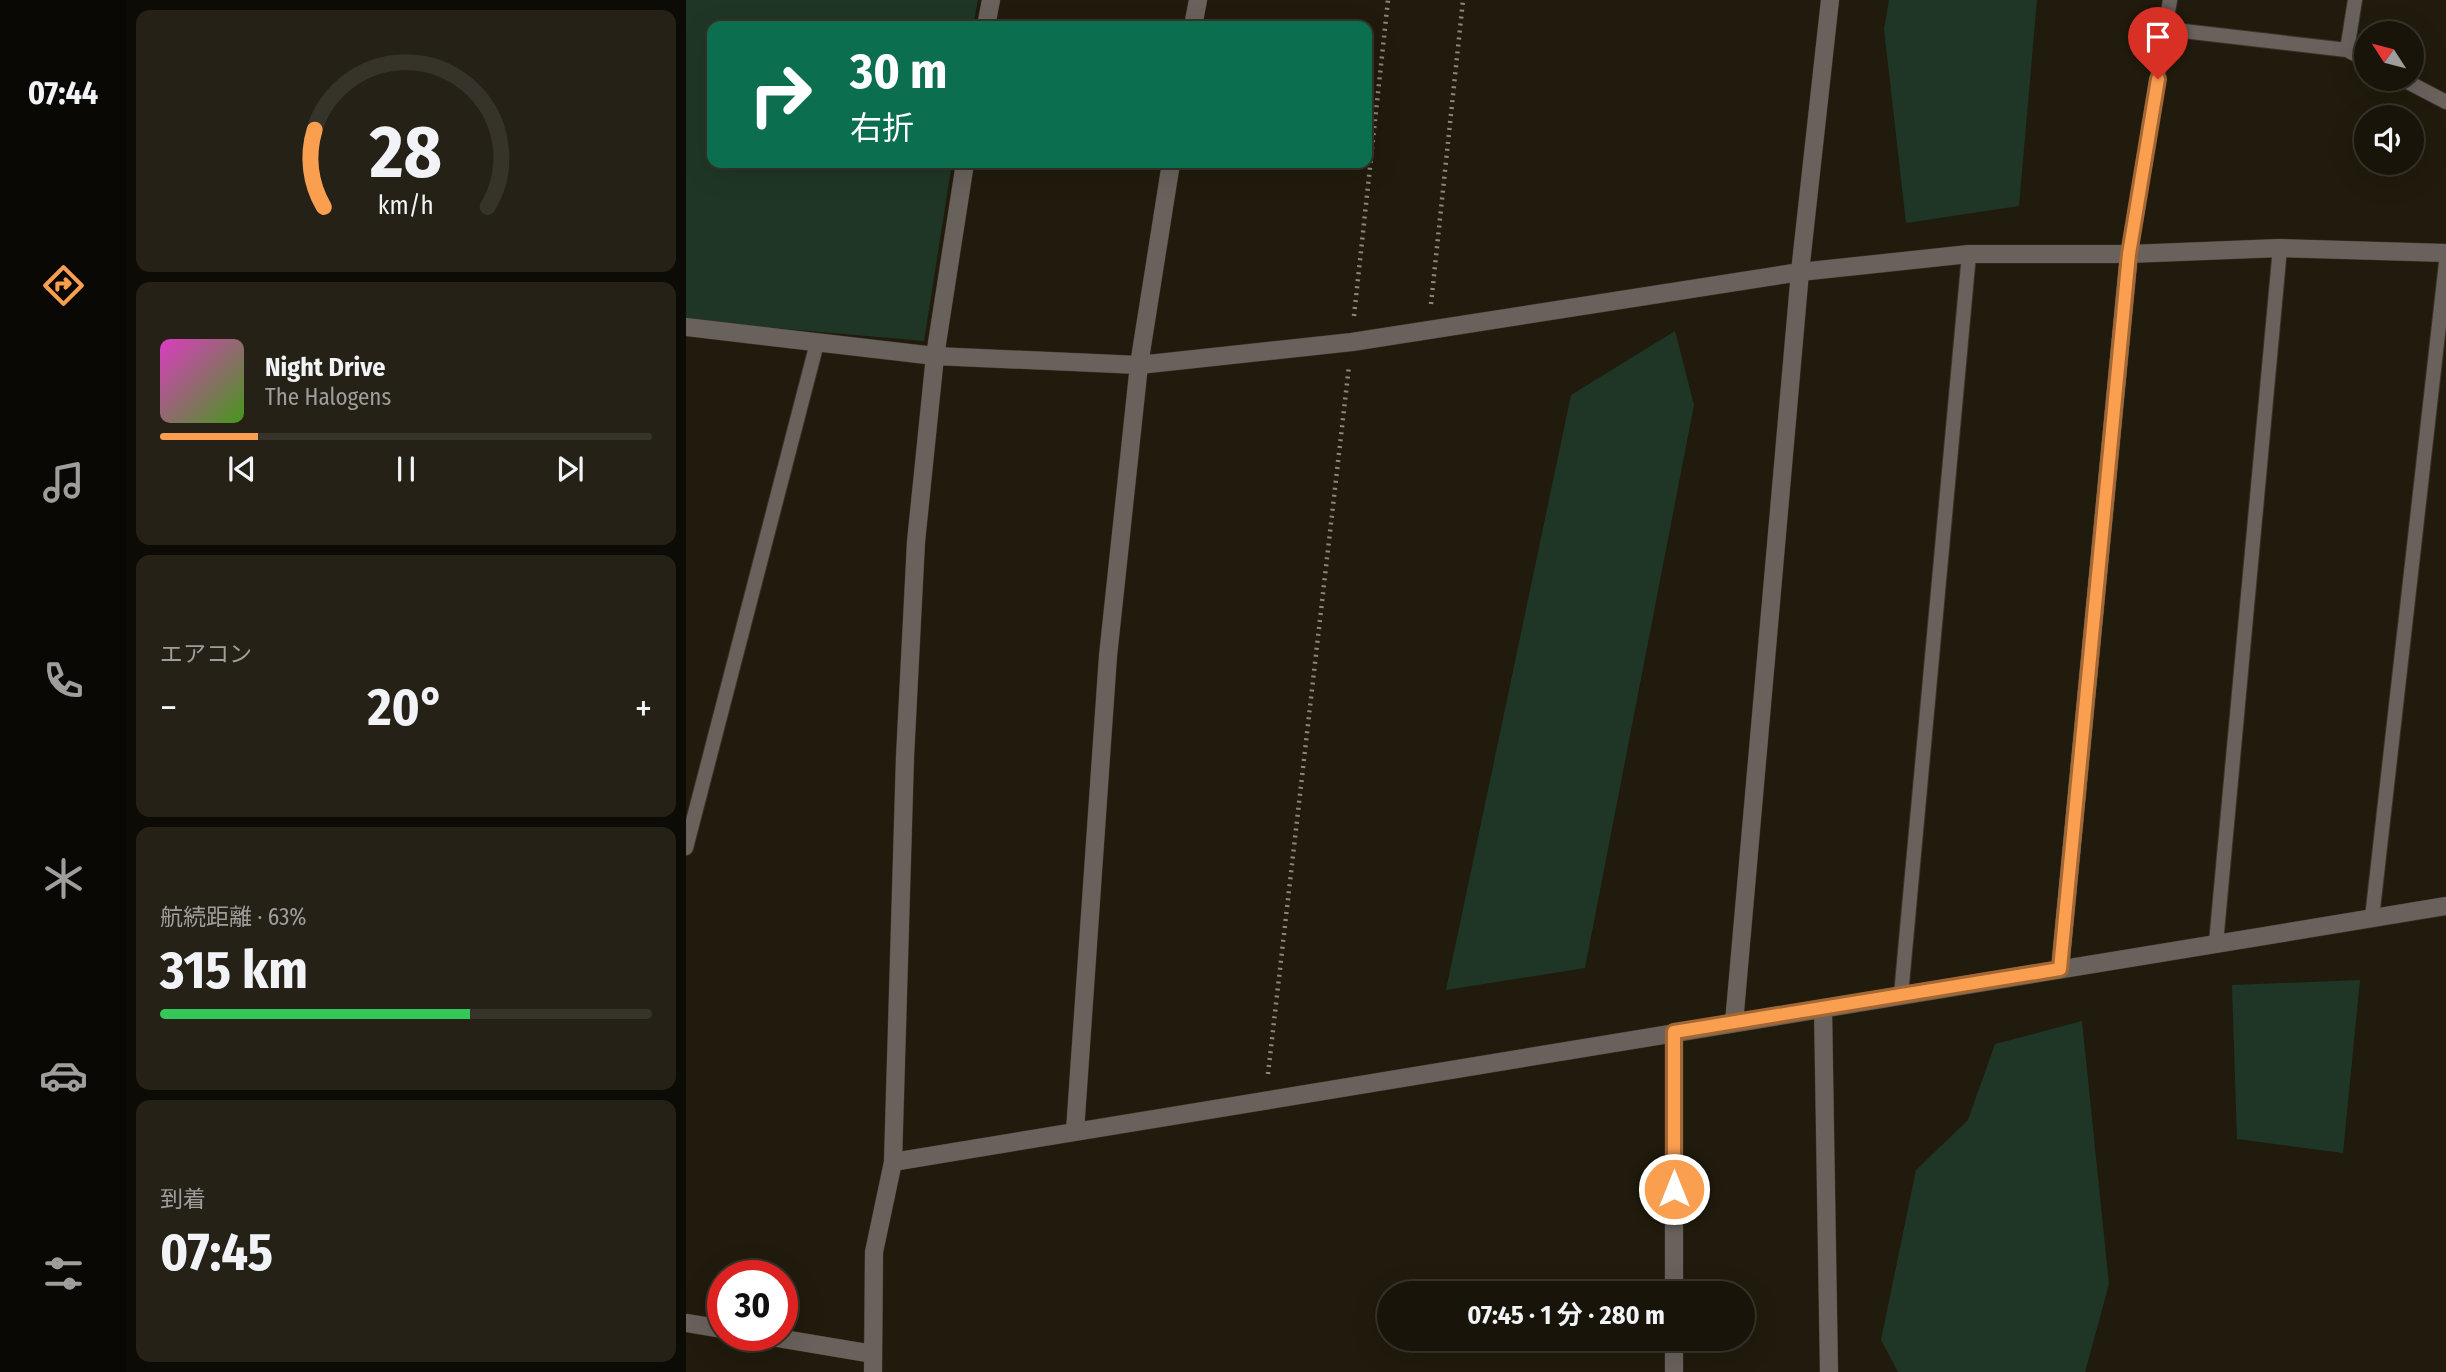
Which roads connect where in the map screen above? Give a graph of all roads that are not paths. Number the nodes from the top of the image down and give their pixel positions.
1 (991, 0) edge
2 (1198, 0) edge
3 (1830, 0) edge
4 (2170, 0) edge
5 (2355, 0) edge
6 (987, 21) edge
7 (1194, 21) edge
8 (2166, 29) junction
9 (2347, 50) junction
10 (2354, 54) edge
11 (2424, 90) edge
12 (2446, 102) edge
13 (964, 168) edge
14 (1170, 168) edge
15 (2280, 247) junction
16 (2446, 253) edge
17 (1969, 254) junction
18 (2129, 254) junction
19 (2446, 263) edge
20 (1800, 272) junction
21 (686, 327) edge
22 (817, 343) junction
23 (935, 356) junction
24 (1139, 365) junction
25 (686, 848) edge
26 (2446, 906) edge
27 (2372, 918) junction
28 (2216, 943) junction
29 (2060, 969) junction
30 (1901, 995) junction
31 (1823, 1008) junction
32 (1734, 1023) junction
33 (1674, 1032) junction
34 (1076, 1131) junction
35 (893, 1162) junction
36 (1674, 1281) edge
37 (686, 1323) edge
38 (707, 1326) edge
39 (798, 1344) edge
40 (1674, 1351) edge
41 (873, 1363) edge
42 (1674, 1372) edge
43 (1829, 1372) edge

1 - 6 street
2 - 7 street
3 - 20 street
4 - 8 lane
5 - 9 lane
8 - 9 lane
8 - 18 lane
9 - 10 lane
11 - 12 lane
13 - 23 street
14 - 24 street
15 - 16 street
15 - 18 street
15 - 28 lane
17 - 18 street
17 - 20 street
17 - 30 lane
18 - 29 street
19 - 27 lane
20 - 24 street
20 - 32 street
21 - 22 street
22 - 23 street
22 - 25 lane
23 - 24 street
23 - 35 street
24 - 34 street
26 - 27 street
27 - 28 street
28 - 29 street
29 - 30 street
30 - 31 street
31 - 32 street
31 - 43 street
32 - 33 street
33 - 34 street
33 - 36 street
34 - 35 street
35 - 41 street
37 - 38 street
39 - 41 street
40 - 42 street

